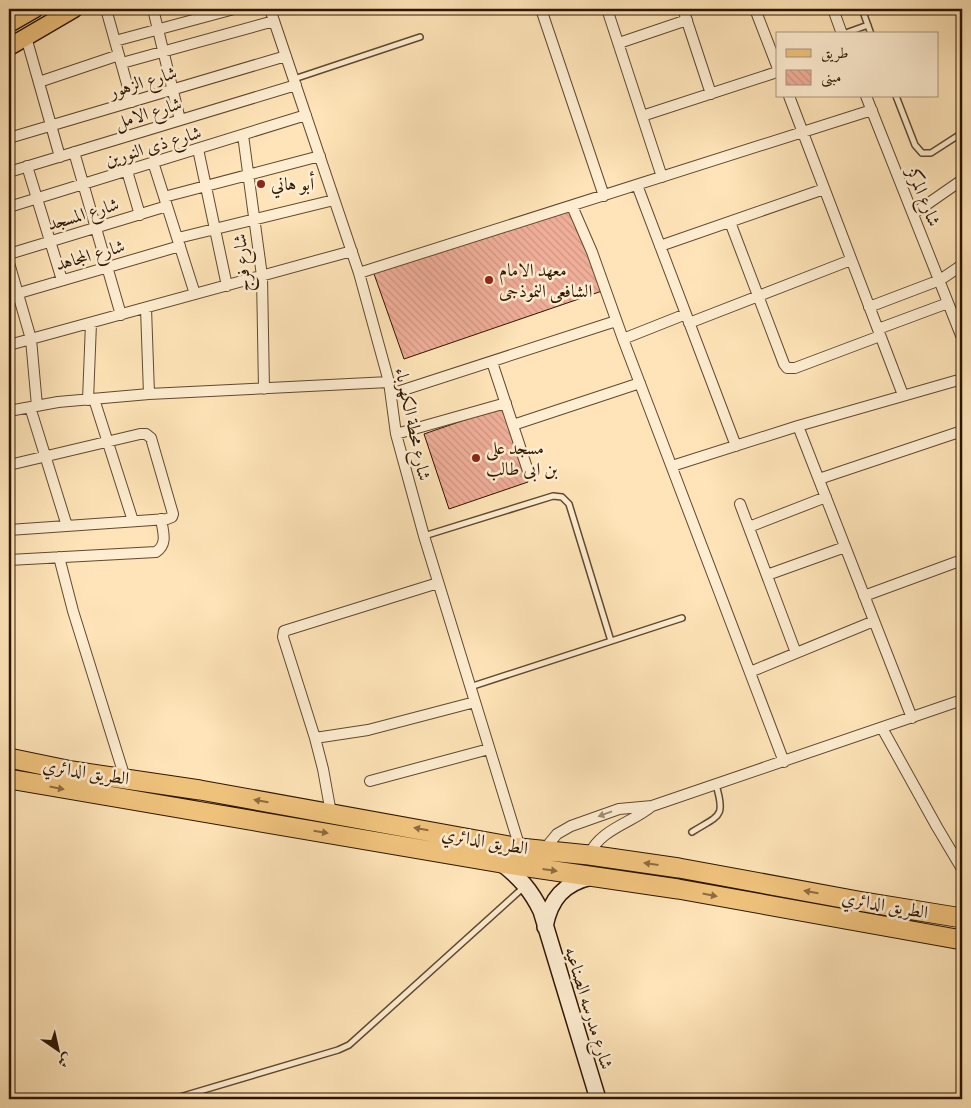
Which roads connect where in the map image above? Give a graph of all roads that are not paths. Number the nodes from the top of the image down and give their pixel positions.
1 (35, 9) edge
2 (74, 9) edge
3 (106, 9) edge
4 (153, 9) edge
5 (234, 9) edge
6 (270, 9) edge
7 (541, 9) edge
8 (607, 9) edge
9 (683, 9) edge
10 (755, 9) edge
11 (833, 9) edge
12 (862, 9) edge
13 (686, 20) junction
14 (274, 21) junction
15 (9, 24) edge
16 (868, 25) junction
17 (158, 29) junction
18 (841, 32) edge
19 (848, 32) edge
20 (870, 32) edge
21 (26, 37) junction
22 (420, 37) dead end
23 (115, 41) junction
24 (618, 43) junction
25 (9, 47) edge
26 (164, 52) junction
27 (286, 56) junction
28 (120, 59) junction
29 (776, 63) edge
30 (776, 72) edge
31 (39, 82) junction
32 (295, 82) junction
33 (173, 90) junction
34 (711, 94) junction
35 (790, 98) edge
36 (867, 98) edge
37 (897, 98) edge
38 (132, 102) junction
39 (872, 110) junction
40 (306, 115) junction
41 (642, 116) junction
42 (180, 120) junction
43 (51, 126) junction
44 (803, 133) junction
45 (962, 133) edge
46 (243, 135) junction
47 (9, 138) edge
48 (198, 149) junction
49 (74, 152) junction
50 (320, 156) junction
51 (60, 157) junction
52 (153, 162) junction
53 (27, 166) junction
54 (127, 171) junction
55 (9, 172) edge
56 (248, 175) junction
57 (662, 177) junction
58 (962, 180) edge
59 (83, 184) junction
60 (637, 185) junction
61 (206, 186) junction
62 (824, 189) junction
63 (604, 196) junction
64 (37, 198) junction
65 (334, 200) junction
66 (166, 201) junction
67 (572, 206) junction
68 (9, 207) edge
69 (140, 214) junction
70 (913, 214) junction
71 (254, 220) junction
72 (730, 222) junction
73 (96, 228) junction
74 (215, 229) junction
75 (50, 241) junction
76 (179, 242) junction
77 (660, 246) junction
78 (352, 251) junction
79 (9, 254) edge
80 (851, 260) junction
81 (9, 263) edge
82 (962, 265) edge
83 (107, 268) junction
84 (359, 273) junction
85 (262, 276) junction
86 (62, 280) junction
87 (940, 280) junction
88 (227, 286) junction
89 (14, 294) edge
90 (196, 294) junction
91 (758, 296) junction
92 (948, 303) junction
93 (869, 307) junction
94 (146, 308) junction
95 (121, 315) junction
96 (688, 319) junction
97 (616, 322) junction
98 (91, 323) junction
99 (879, 332) junction
100 (31, 338) junction
101 (962, 338) edge
102 (623, 339) junction
103 (9, 345) edge
104 (492, 362) junction
105 (962, 379) edge
106 (388, 382) junction
107 (640, 384) junction
108 (264, 389) junction
109 (150, 394) junction
110 (391, 394) junction
111 (903, 395) junction
112 (91, 400) junction
113 (506, 402) junction
114 (33, 407) junction
115 (9, 411) edge
116 (513, 425) junction
117 (798, 426) junction
118 (962, 431) edge
119 (396, 434) junction
120 (108, 442) junction
121 (736, 446) junction
122 (46, 456) junction
123 (9, 465) edge
124 (672, 466) junction
125 (529, 474) dead end
126 (819, 479) junction
127 (826, 497) junction
128 (740, 504) dead end
129 (161, 519) junction
130 (133, 521) junction
131 (67, 526) junction
132 (749, 527) junction
133 (9, 530) edge
134 (424, 536) junction
135 (845, 547) junction
136 (58, 558) junction
137 (9, 560) edge
138 (962, 560) edge
139 (767, 575) junction
140 (438, 583) junction
141 (864, 596) junction
142 (682, 618) dead end
143 (874, 621) junction
144 (612, 641) junction
145 (796, 653) junction
146 (750, 672) junction
147 (470, 687) junction
148 (962, 700) edge
149 (475, 702) junction
150 (912, 718) junction
151 (882, 728) junction
152 (315, 738) junction
153 (490, 749) junction
154 (9, 758) edge
155 (784, 762) junction
156 (125, 778) junction
157 (9, 779) edge
158 (370, 781) dead end
159 (716, 785) junction
160 (200, 790) junction
161 (652, 806) junction
162 (196, 812) junction
163 (331, 813) junction
164 (692, 832) dead end
165 (520, 848) junction
166 (543, 850) junction
167 (589, 855) junction
168 (501, 863) junction
169 (962, 869) edge
170 (596, 876) junction
171 (526, 885) junction
172 (962, 918) edge
173 (545, 928) junction
174 (962, 940) edge
175 (173, 1099) edge
176 (598, 1099) edge

1 - 15 main road
2 - 21 main road
3 - 23 street
4 - 17 street
5 - 17 street
6 - 14 street, شارع محطة الكهرباء
7 - 63 street
8 - 24 street
9 - 13 street
10 - 29 street
11 - 18 street
12 - 16 lane
13 - 24 street
13 - 34 street
14 - 26 street
14 - 27 street, شارع محطة الكهرباء
16 - 19 lane
16 - 20 lane
17 - 23 street
17 - 26 street
21 - 25 main road
21 - 31 street
22 - 32 lane
23 - 28 street
24 - 41 street
26 - 28 street
26 - 33 street
27 - 32 street, شارع محطة الكهرباء
27 - 33 street, شارع الزهور
28 - 31 street
28 - 38 street
30 - 34 street
31 - 43 street
32 - 40 street, شارع محطة الكهرباء
32 - 42 street, شارع الامل
33 - 38 street, شارع الزهور
33 - 42 street
34 - 41 street
35 - 44 street
36 - 39 street, شارع المركز
37 - 45 lane
38 - 43 street, شارع الزهور
39 - 44 street
39 - 70 street, شارع المركز
40 - 46 street, شارع ذى النورين
40 - 50 street, شارع محطة الكهرباء
41 - 57 street
42 - 49 street, شارع الامل
43 - 47 street, شارع الزهور
43 - 51 street
44 - 57 street
44 - 62 street
46 - 48 street, شارع ذى النورين
46 - 56 street, شارع فرج
48 - 52 street, شارع ذى النورين
48 - 61 street
49 - 51 street, شارع الامل
49 - 59 street
50 - 56 street, شارع المسجد
50 - 65 street, شارع محطة الكهرباء
51 - 53 street, شارع الامل
52 - 54 street, شارع ذى النورين
52 - 66 street
53 - 55 street, شارع الامل
53 - 64 street
54 - 59 street, شارع ذى النورين
54 - 69 street
56 - 61 street, شارع المسجد
56 - 71 street, شارع فرج
57 - 60 street
58 - 70 street
59 - 64 street, شارع ذى النورين
59 - 73 street
60 - 63 street
60 - 77 street
61 - 66 street, شارع المسجد
61 - 74 street
62 - 72 street
62 - 80 street
63 - 67 street
64 - 68 street, شارع ذى النورين
64 - 75 street
65 - 71 street, شارع المجاهد
65 - 78 street, شارع محطة الكهرباء
66 - 69 street, شارع المسجد
66 - 76 street
67 - 84 street
67 - 97 street
69 - 73 street, شارع المسجد
70 - 87 street, شارع المركز
71 - 74 street, شارع المجاهد
71 - 85 street, شارع فرج
72 - 77 street
72 - 91 street
73 - 75 street, شارع المسجد
73 - 83 street
74 - 76 street, شارع المجاهد
74 - 88 street
75 - 79 street, شارع المسجد
75 - 86 street
76 - 83 street, شارع المجاهد
76 - 90 street
77 - 96 street
78 - 84 street, شارع محطة الكهرباء
78 - 85 street
80 - 91 street
80 - 93 street
81 - 89 street
82 - 87 street
83 - 86 street, شارع المجاهد
83 - 95 street
84 - 106 street, شارع محطة الكهرباء
85 - 88 street
85 - 108 street, شارع فرج
86 - 89 street, شارع المجاهد
87 - 92 street, شارع المركز
87 - 93 street
88 - 90 street
89 - 100 street
90 - 94 street
91 - 96 street
91 - 99 street
92 - 99 street
92 - 101 street, شارع المركز
93 - 99 street
94 - 95 street
94 - 109 street
95 - 98 street
96 - 102 street
96 - 121 street
97 - 102 street
97 - 104 street
98 - 100 street
98 - 112 street
99 - 111 street
100 - 103 street
100 - 114 street
102 - 107 street
104 - 110 street
104 - 113 street
105 - 111 street
106 - 108 street
106 - 110 street, شارع محطة الكهرباء
107 - 116 street
107 - 124 street
108 - 109 street
109 - 112 street
110 - 119 street, شارع محطة الكهرباء
111 - 117 street
112 - 114 street
112 - 120 street
113 - 116 street
113 - 119 street
114 - 115 street
114 - 122 street
116 - 125 street
117 - 121 street
117 - 126 street
118 - 126 street
119 - 134 street, شارع محطة الكهرباء
120 - 122 street
120 - 129 street
120 - 130 street
121 - 124 street
122 - 123 street
122 - 131 street
124 - 146 street
126 - 127 street
127 - 132 street
127 - 135 street
128 - 132 street
129 - 130 street
129 - 136 street
130 - 131 street
131 - 133 street
132 - 139 street
134 - 140 street, شارع محطة الكهرباء
134 - 144 lane
135 - 139 street
135 - 141 street
136 - 137 street
136 - 156 street
138 - 141 street
139 - 145 street
140 - 147 street, شارع محطة الكهرباء
140 - 152 street
141 - 143 street
142 - 144 lane
143 - 145 street
143 - 150 street
144 - 147 lane
145 - 146 street
146 - 155 street
147 - 149 street, شارع محطة الكهرباء
148 - 150 street
149 - 152 street
149 - 153 street, شارع محطة الكهرباء
150 - 151 street
151 - 155 street
151 - 169 street
152 - 163 street
153 - 158 street
153 - 165 street, شارع محطة الكهرباء
154 - 156 highway, الطريق الدائري
155 - 159 street
156 - 160 highway, الطريق الدائري
157 -> 162 highway, الطريق الدائري
159 - 161 street
159 - 164 lane
160 - 162 highway
163 -> 160 highway, الطريق الدائري
161 -> 166 street
161 - 167 street
162 -> 168 highway, الطريق الدائري
165 -> 163 highway, الطريق الدائري
165 - 166 highway, الطريق الدائري
166 - 167 highway, الطريق الدائري
172 -> 167 highway, الطريق الدائري
168 -> 170 highway, الطريق الدائري
168 - 171 street, شارع مدرسه الصناعيه
170 - 173 street
170 -> 174 highway, الطريق الدائري
171 - 173 street, شارع مدرسه الصناعيه
171 - 175 lane
173 - 176 street, شارع مدرسه الصناعيه

